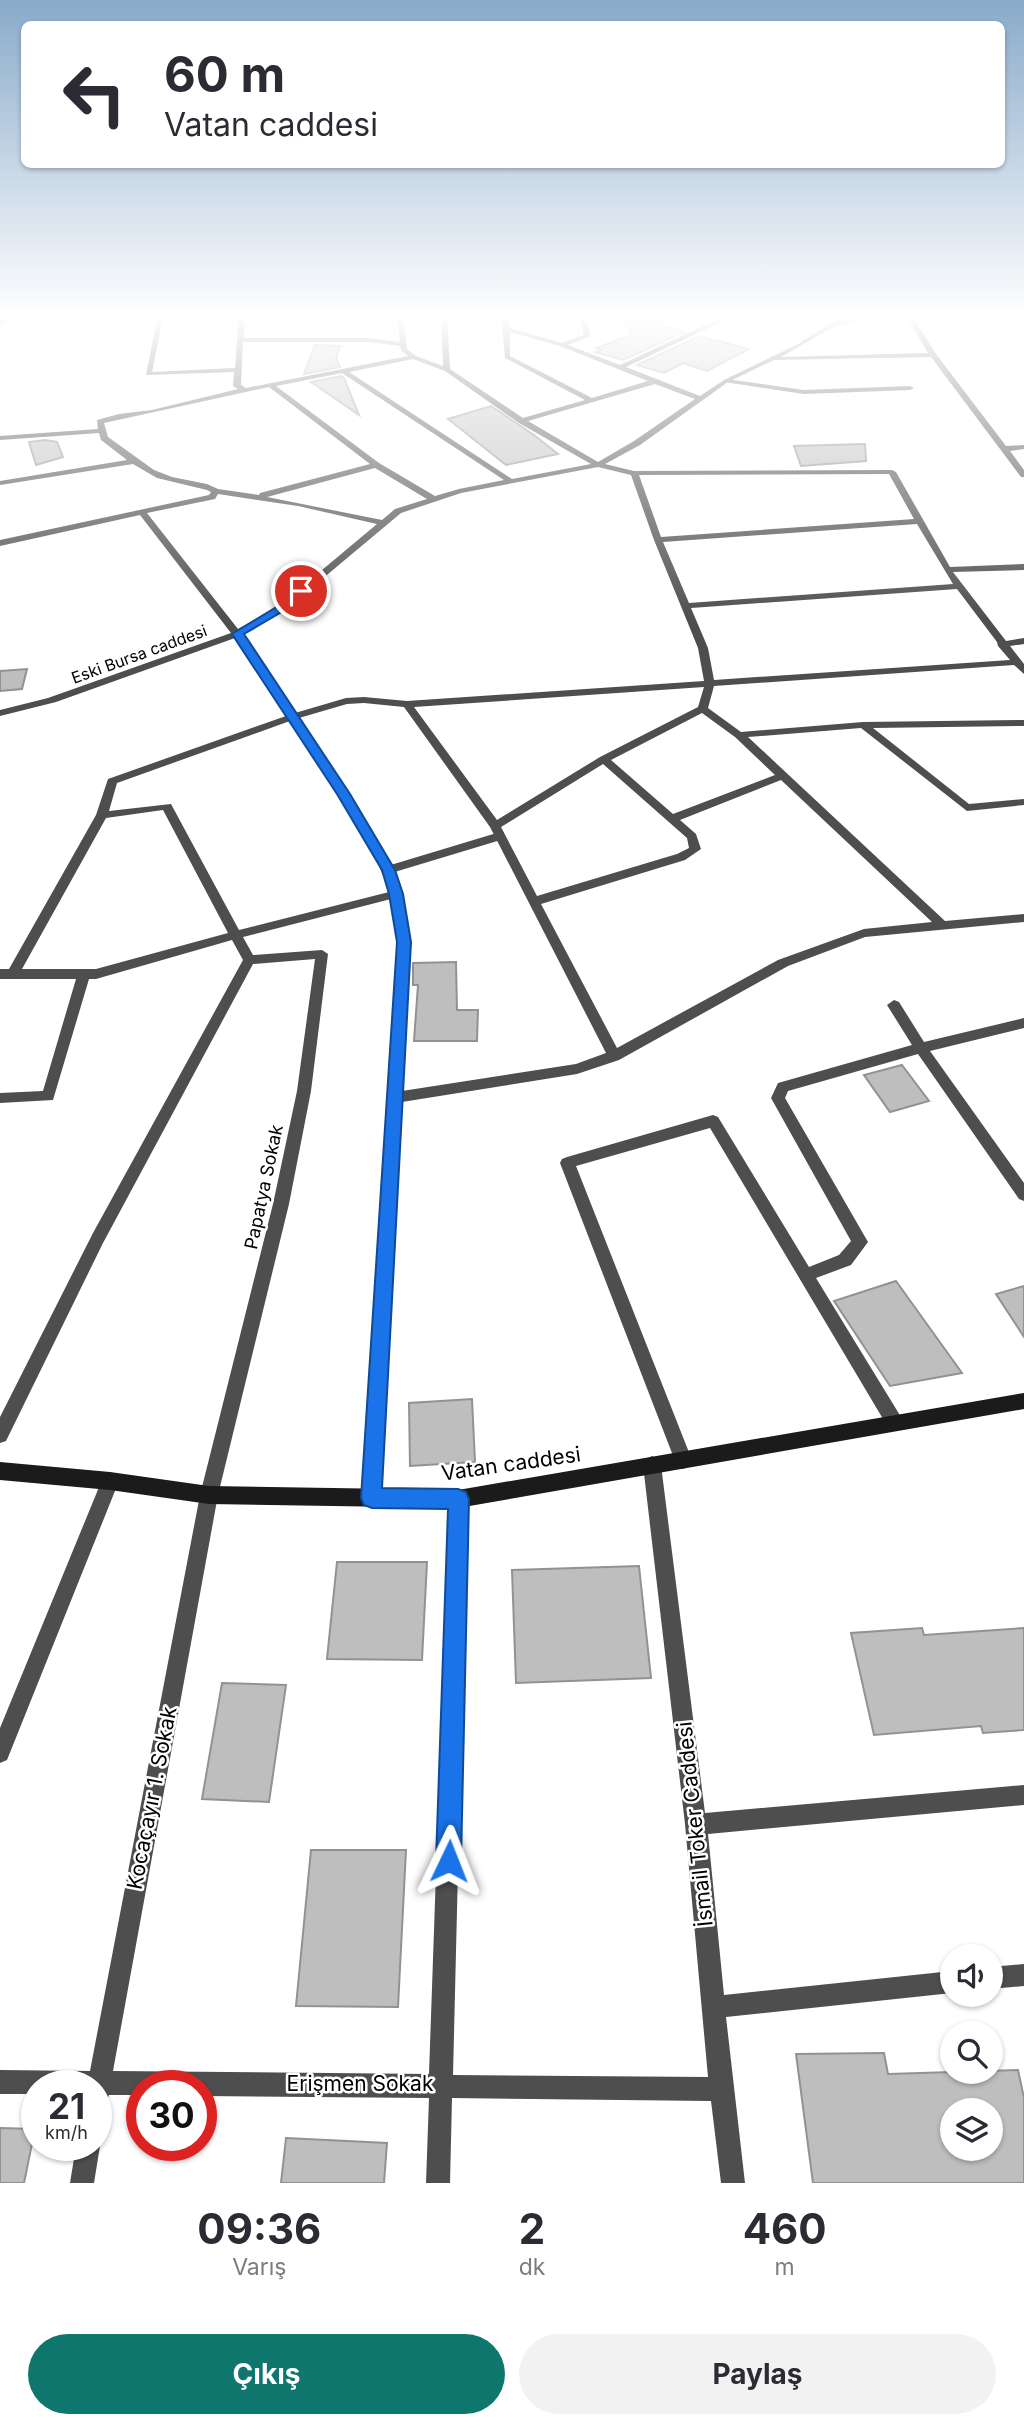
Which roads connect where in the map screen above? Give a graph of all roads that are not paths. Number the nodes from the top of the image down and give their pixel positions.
1 (120, 416) edge
2 (311, 416) edge
3 (411, 416) edge
4 (514, 416) edge
5 (540, 416) edge
6 (677, 416) edge
7 (979, 416) edge
8 (522, 421) junction
9 (102, 430) junction
10 (0, 438) edge
11 (1024, 447) edge
12 (1004, 449) junction
13 (135, 461) junction
14 (376, 465) junction
15 (598, 465) junction
16 (634, 474) junction
17 (1024, 475) edge
18 (512, 482) junction
19 (0, 483) edge
20 (216, 491) junction
21 (255, 497) junction
22 (432, 498) junction
23 (142, 512) junction
24 (919, 521) junction
25 (383, 523) junction
26 (658, 540) junction
27 (0, 543) edge
28 (1024, 567) edge
29 (947, 570) junction
30 (958, 586) junction
31 (685, 606) junction
32 (237, 634) junction
33 (1024, 641) edge
34 (1001, 644) junction
35 (1021, 667) edge
36 (710, 684) junction
37 (407, 704) junction
38 (703, 709) junction
39 (0, 713) edge
40 (292, 717) junction
41 (1024, 723) edge
42 (863, 724) junction
43 (739, 735) junction
44 (604, 759) junction
45 (782, 776) junction
46 (1024, 802) edge
47 (102, 815) junction
48 (673, 820) junction
49 (498, 831) junction
50 (388, 870) junction
51 (396, 894) junction
52 (533, 902) junction
53 (1024, 918) edge
54 (944, 928) junction
55 (235, 935) junction
56 (249, 960) junction
57 (6, 975) edge
58 (83, 976) junction
59 (894, 1005) dead end
60 (1024, 1023) edge
61 (921, 1048) junction
62 (614, 1056) junction
63 (0, 1098) edge
64 (395, 1098) junction
65 (1024, 1195) edge
66 (806, 1275) junction
67 (1024, 1401) edge
68 (895, 1423) junction
69 (0, 1435) edge
70 (682, 1460) junction
71 (652, 1465) junction
72 (0, 1471) edge
73 (110, 1480) junction
74 (209, 1495) junction
75 (372, 1498) junction
76 (458, 1499) junction
77 (0, 1753) edge
78 (1024, 1795) edge
79 (696, 1824) junction
80 (1024, 1975) edge
81 (1003, 1977) edge
82 (940, 1983) edge
83 (714, 2007) junction
84 (102, 2070) edge
85 (0, 2082) edge
86 (21, 2084) edge
87 (443, 2084) junction
88 (721, 2089) junction
89 (112, 2093) edge
90 (86, 2161) edge
91 (82, 2183) edge
92 (438, 2183) edge
93 (733, 2183) edge

1 - 9 street
2 - 14 street
3 - 18 street
4 - 8 street
5 - 8 street
6 - 15 street, Eski Bursa caddesi
7 - 12 street
8 - 15 street
9 - 10 street
9 - 13 street
11 - 12 street
12 - 17 street
13 - 19 street
13 - 20 street
14 - 21 street
14 - 22 street
15 - 16 street
15 - 18 street, Eski Bursa caddesi
16 - 24 street
16 - 26 street
18 - 22 street, Eski Bursa caddesi
20 - 21 street
20 - 23 street
21 - 25 street
22 - 25 street, Eski Bursa caddesi
23 - 27 street
23 - 32 street
24 - 26 street
24 - 29 street
25 - 32 street, Eski Bursa caddesi
26 - 31 street
28 - 29 street
29 - 30 street
30 - 31 street
30 - 34 street
31 - 36 street
32 - 39 street, Eski Bursa caddesi
32 - 40 street
33 - 34 street
34 - 35 street
35 - 36 street
36 - 37 street
36 - 38 street
37 - 40 street
37 - 49 street
38 - 43 street
38 - 44 street
40 - 47 street
40 - 50 street
41 - 42 street
42 - 43 street
42 - 46 street
43 - 45 street
44 - 48 street
44 - 49 street
45 - 48 street
45 - 54 street
47 - 55 street
47 - 57 street
48 - 52 street
49 - 50 street
49 - 52 street
50 - 51 street
51 - 55 street
51 - 64 street
52 - 62 street
53 - 54 street
54 - 62 street
55 - 56 street
55 - 58 street
56 - 69 street
56 - 74 street, Papatya Sokak
57 - 58 street
58 - 63 street
59 - 61 street
60 - 61 street
61 - 65 street
61 - 66 street
62 - 64 street
64 - 75 street
66 - 68 street
66 - 70 street
67 - 68 street, Vatan caddesi
68 - 70 street, Vatan caddesi
70 - 71 street, Vatan caddesi
71 - 76 street, Vatan caddesi
71 - 79 street, İsmail Toker Caddesi
72 - 73 street, Vatan caddesi
73 - 74 street, Vatan caddesi
73 - 77 street
74 - 75 street, Vatan caddesi
74 - 84 street, Kocaçayır 1. Sokak
75 - 76 street, Vatan caddesi
76 - 87 street
78 - 79 street
79 - 83 street, İsmail Toker Caddesi
80 - 81 street
82 - 83 street
83 - 88 street, İsmail Toker Caddesi
85 - 86 street, Erişmen Sokak
87 - 88 street, Erişmen Sokak
87 - 89 street, Erişmen Sokak
87 - 92 street
88 - 93 street, İsmail Toker Caddesi
90 - 91 street

